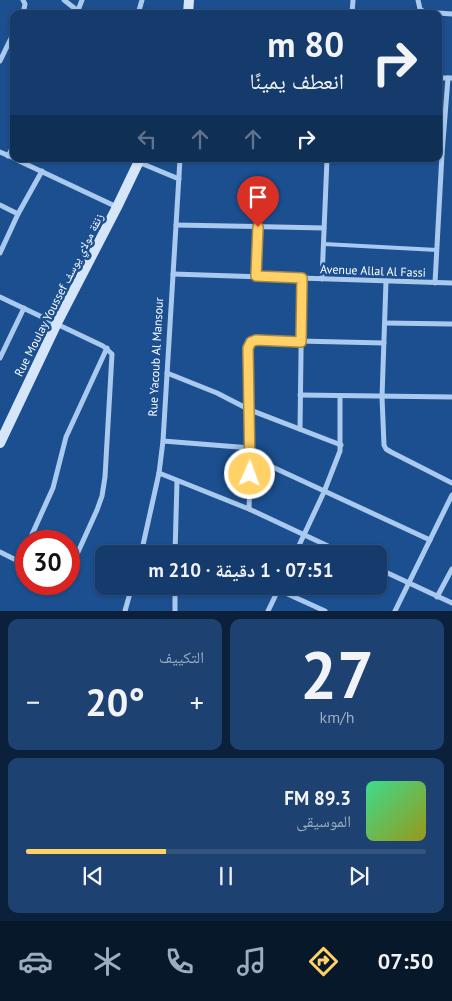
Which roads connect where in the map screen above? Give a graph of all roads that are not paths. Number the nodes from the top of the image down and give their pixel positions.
1 (64, 0) edge
2 (76, 10) edge
3 (10, 40) edge
4 (0, 61) edge
5 (450, 78) edge
6 (442, 139) edge
7 (21, 162) edge
8 (135, 162) edge
9 (141, 162) edge
10 (180, 162) edge
11 (327, 162) edge
12 (440, 162) edge
13 (42, 171) junction
14 (179, 179) junction
15 (0, 205) edge
16 (117, 207) junction
17 (18, 214) junction
18 (176, 225) junction
19 (258, 227) junction
20 (324, 228) junction
21 (324, 244) junction
22 (437, 250) junction
23 (0, 253) edge
24 (173, 274) junction
25 (256, 276) junction
26 (302, 278) junction
27 (322, 279) junction
28 (386, 281) junction
29 (435, 283) junction
30 (452, 284) edge
31 (0, 297) edge
32 (24, 308) junction
33 (57, 323) junction
34 (385, 323) junction
35 (452, 324) edge
36 (301, 342) junction
37 (384, 343) junction
38 (107, 348) junction
39 (0, 358) edge
40 (167, 373) junction
41 (300, 395) junction
42 (340, 396) junction
43 (382, 397) junction
44 (452, 397) edge
45 (250, 410) junction
46 (300, 429) junction
47 (163, 442) junction
48 (0, 443) edge
49 (341, 445) junction
50 (251, 448) junction
51 (251, 457) junction
52 (159, 473) junction
53 (177, 481) junction
54 (452, 483) edge
55 (324, 492) junction
56 (452, 495) edge
57 (249, 509) junction
58 (34, 530) edge
59 (304, 535) junction
60 (430, 540) junction
61 (143, 545) edge
62 (175, 545) edge
63 (299, 545) edge
64 (326, 545) edge
65 (80, 547) edge
66 (0, 552) edge
67 (15, 559) edge
68 (452, 569) edge
69 (387, 573) edge
70 (408, 583) junction
71 (129, 595) edge
72 (175, 595) edge
73 (276, 595) edge
74 (293, 595) edge
75 (437, 596) junction
76 (452, 604) edge
77 (125, 611) edge
78 (175, 611) edge
79 (268, 611) edge
80 (325, 611) edge
81 (395, 611) edge

1 - 2 street
3 - 4 street
5 - 6 street
7 - 13 street
8 - 16 street, Rue Moulay Youssef زنقة مولاي يوسف
9 - 14 street
10 - 14 street, Rue Yacoub Al Mansour
11 - 20 street
12 - 22 street
13 - 16 street
13 - 17 street
14 - 18 street, Rue Yacoub Al Mansour
15 - 17 street
16 - 33 street, Rue Moulay Youssef زنقة مولاي يوسف
17 - 23 street
18 - 19 street
18 - 24 street, Rue Yacoub Al Mansour
19 - 20 street
19 - 25 lane
20 - 21 street
21 - 22 lane
21 - 27 street
22 - 29 street
24 - 25 street, Avenue Allal Al Fassi
24 - 40 street, Rue Yacoub Al Mansour
25 - 26 street, Avenue Allal Al Fassi
26 - 27 street, Avenue Allal Al Fassi
26 - 36 street
27 - 28 street, Avenue Allal Al Fassi
28 - 29 street, Avenue Allal Al Fassi
28 - 34 street
29 - 30 street, Avenue Allal Al Fassi
31 - 32 street
32 - 33 street
32 - 39 street
33 - 38 street
33 - 48 street, Rue Moulay Youssef زنقة مولاي يوسف
34 - 35 street
34 - 37 street
36 - 37 street
36 - 41 street
36 - 45 street
37 - 43 street
38 - 58 street
38 - 65 street
40 - 45 street
40 - 47 street, Rue Yacoub Al Mansour
41 - 42 street
41 - 46 street
42 - 43 street
42 - 49 street
43 - 44 street
43 - 54 street
45 - 46 street
45 - 50 street
46 - 49 street
47 - 50 street
47 - 52 street, Rue Yacoub Al Mansour
49 - 55 street
50 - 51 street
51 - 55 street
51 - 57 street
52 - 53 street
52 - 61 street, Rue Yacoub Al Mansour
53 - 57 street
53 - 62 street
55 - 59 street
55 - 60 street
56 - 60 street
57 - 59 street
59 - 63 street
59 - 64 street
60 - 70 street
66 - 67 street
68 - 75 street
69 - 70 street
70 - 75 street
70 - 81 street
71 - 77 street
72 - 78 street
73 - 79 street
74 - 80 street
75 - 76 street

